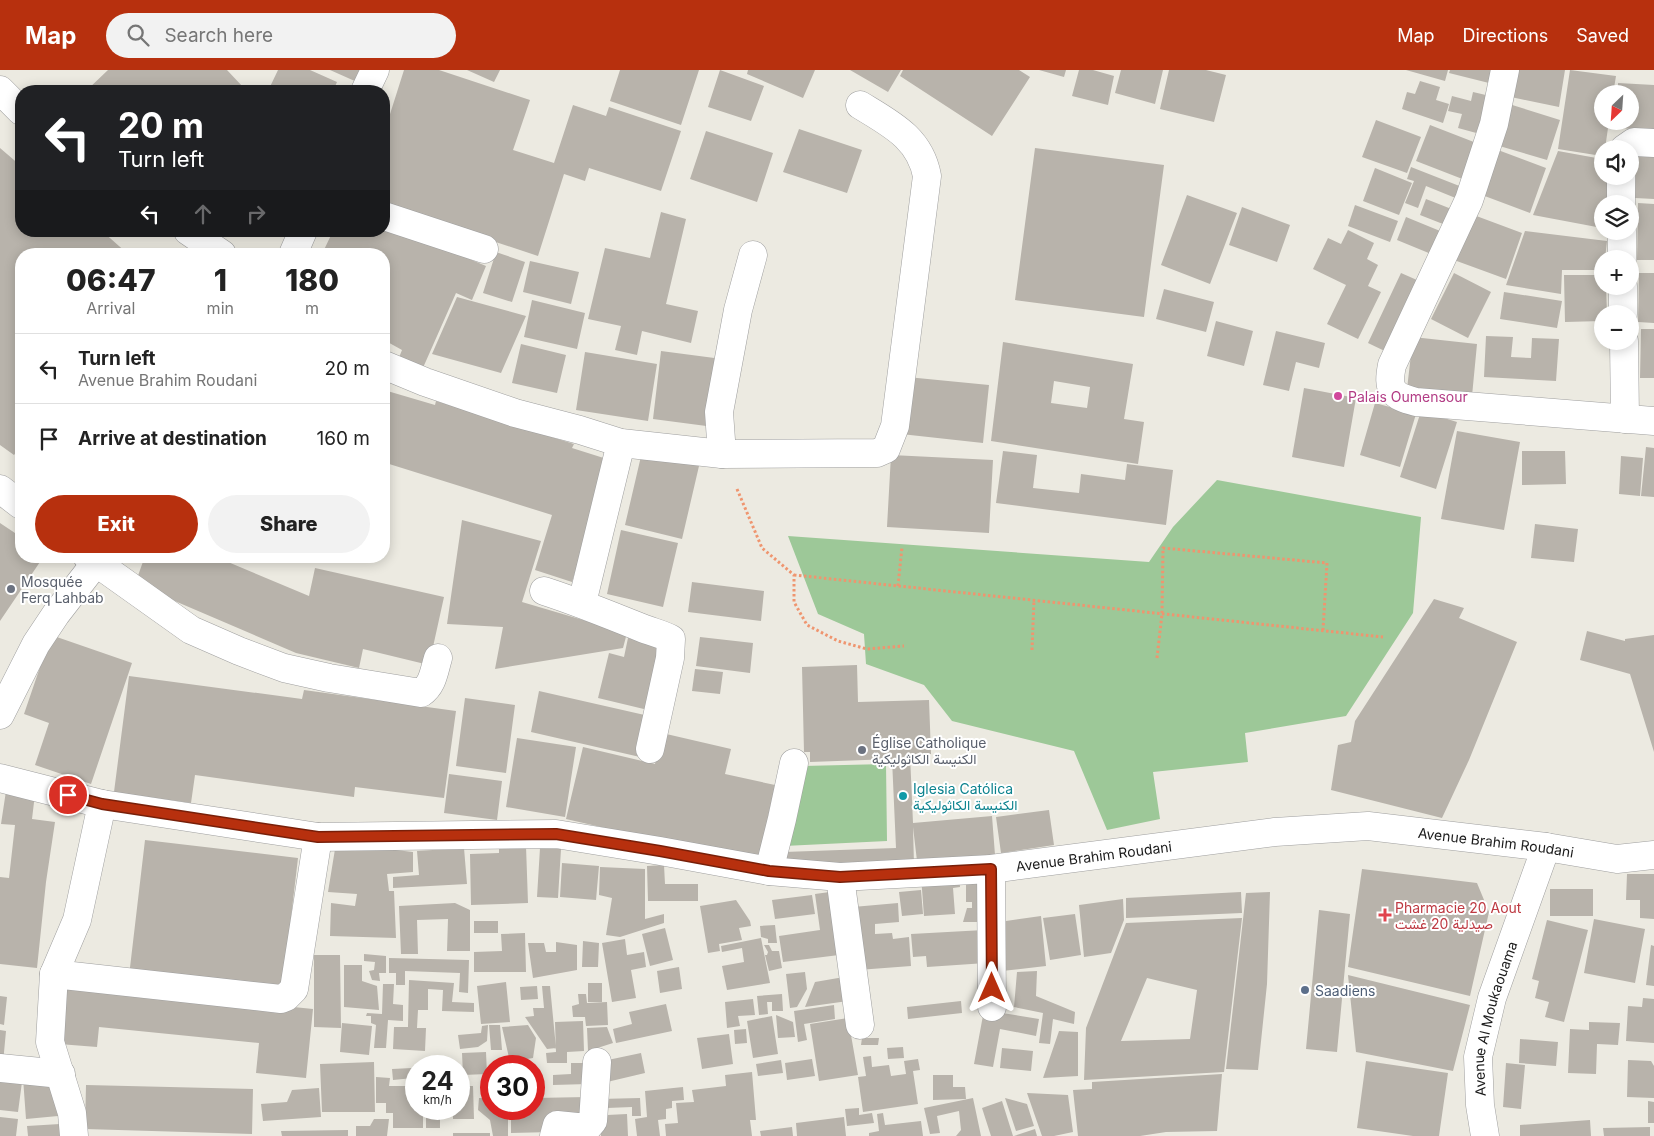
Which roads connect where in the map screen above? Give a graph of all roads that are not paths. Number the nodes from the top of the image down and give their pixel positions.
1 (375, 70) edge
2 (1505, 70) edge
3 (368, 85) edge
4 (0, 90) edge
5 (15, 105) edge
6 (860, 105) dead end
7 (1639, 142) edge
8 (1654, 143) edge
9 (390, 218) edge
10 (197, 237) edge
11 (213, 248) edge
12 (484, 249) dead end
13 (753, 255) dead end
14 (1624, 350) edge
15 (390, 367) edge
16 (1625, 419) junction
17 (1654, 421) edge
18 (621, 443) junction
19 (722, 454) junction
20 (0, 488) edge
21 (15, 500) edge
22 (92, 563) edge
23 (100, 563) edge
24 (544, 592) dead end
25 (582, 603) junction
26 (438, 658) dead end
27 (0, 715) edge
28 (650, 749) dead end
29 (794, 764) dead end
30 (0, 778) edge
31 (102, 804) junction
32 (318, 837) junction
33 (1546, 847) junction
34 (1654, 855) edge
35 (991, 869) junction
36 (769, 871) junction
37 (840, 877) junction
38 (54, 974) junction
39 (992, 1007) dead end
40 (860, 1025) dead end
41 (597, 1062) dead end
42 (0, 1068) edge
43 (61, 1074) junction
44 (587, 1132) edge
45 (74, 1136) edge
46 (554, 1136) edge
47 (1485, 1136) edge

1 - 3 street
2 - 16 street
4 - 5 street
6 - 19 street
7 - 8 street
9 - 12 street
10 - 11 street
13 - 19 street
14 - 16 street
15 - 18 street
16 - 17 street
18 - 19 street
18 - 25 street
20 - 21 street
22 - 27 street
23 - 26 street
24 - 25 street
25 - 28 street
29 - 36 street
30 - 31 street, Avenue Brahim Roudani
31 - 32 street, Avenue Brahim Roudani
31 - 38 street
32 - 36 street, Avenue Brahim Roudani
32 - 38 street
33 - 34 street, Avenue Brahim Roudani
33 - 35 street, Avenue Brahim Roudani
33 - 47 street, Avenue Al Moukaouama
35 - 37 street, Avenue Brahim Roudani
35 - 39 street
36 - 37 street, Avenue Brahim Roudani
37 - 40 street
38 - 43 street
41 - 44 street
42 - 43 street
43 - 45 street
44 - 46 street

